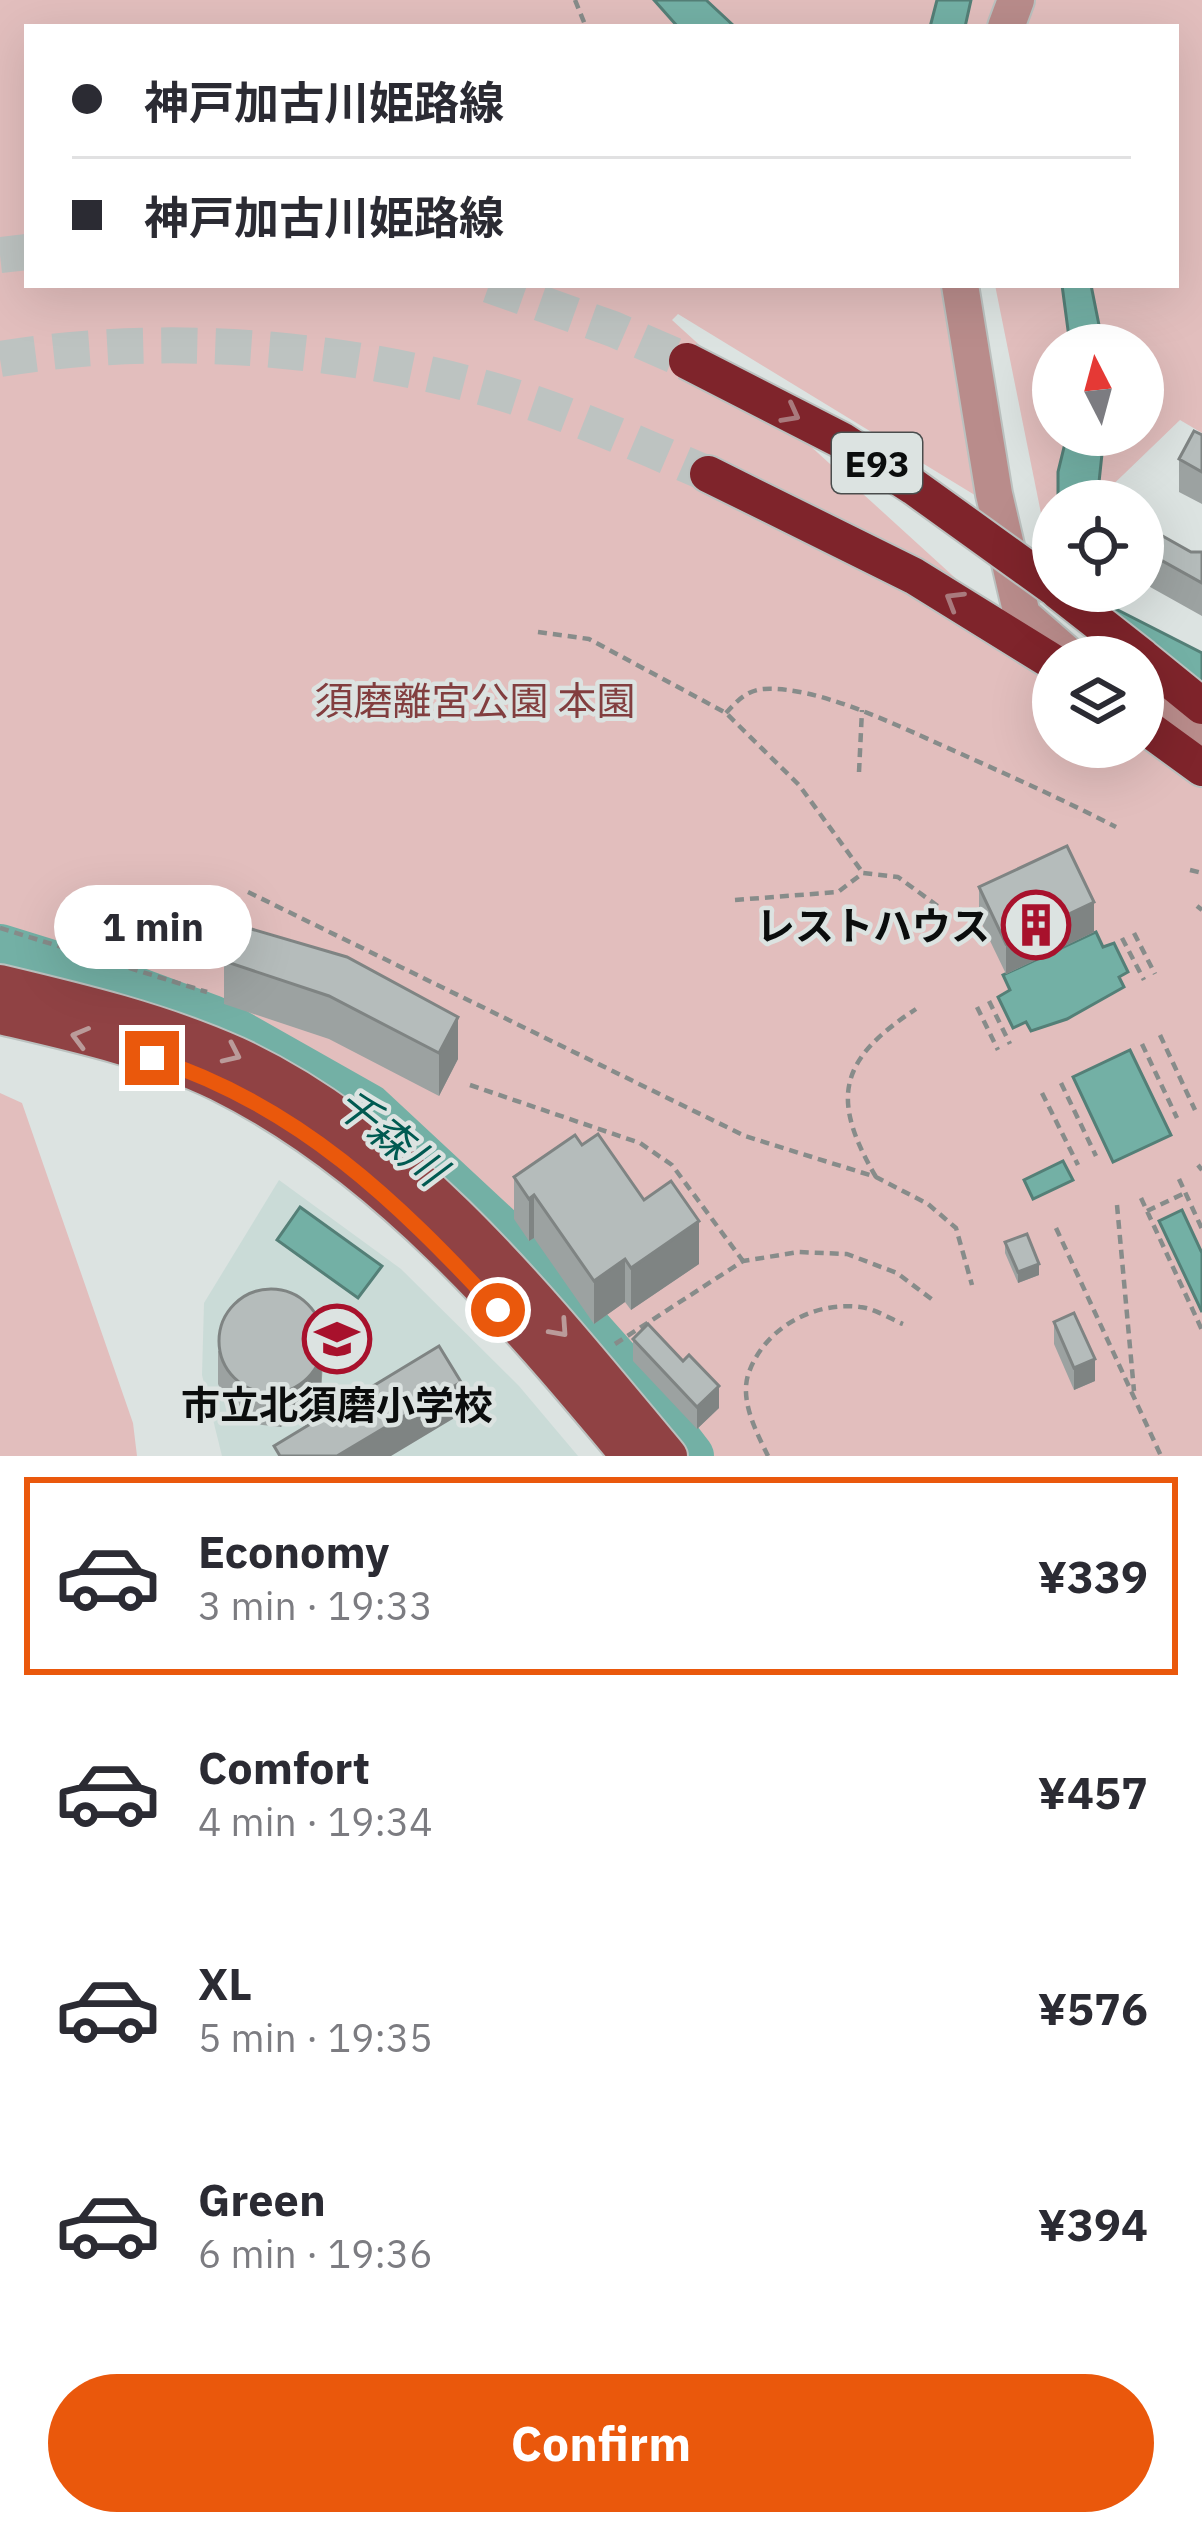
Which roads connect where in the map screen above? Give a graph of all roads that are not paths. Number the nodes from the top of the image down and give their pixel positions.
1 (960, 288) edge
2 (687, 361) tunnel mouth
3 (708, 474) tunnel mouth
4 (1032, 572) edge
5 (1085, 612) edge
6 (1045, 636) edge
7 (1116, 636) edge
8 (1032, 649) edge
9 (1164, 674) edge
10 (1202, 706) edge
11 (1164, 712) edge
12 (1202, 730) edge
13 (1164, 740) edge
14 (1202, 768) edge
15 (0, 983) edge
16 (0, 1016) edge
17 (628, 1456) edge
18 (669, 1456) edge

1 - 6 street
2 -> 4 highway, E93, bridge
8 -> 3 highway, E93
5 - 7 highway, E93
9 - 10 highway, E93
11 - 12 street
13 - 14 highway
15 -> 18 main road
17 -> 16 main road

